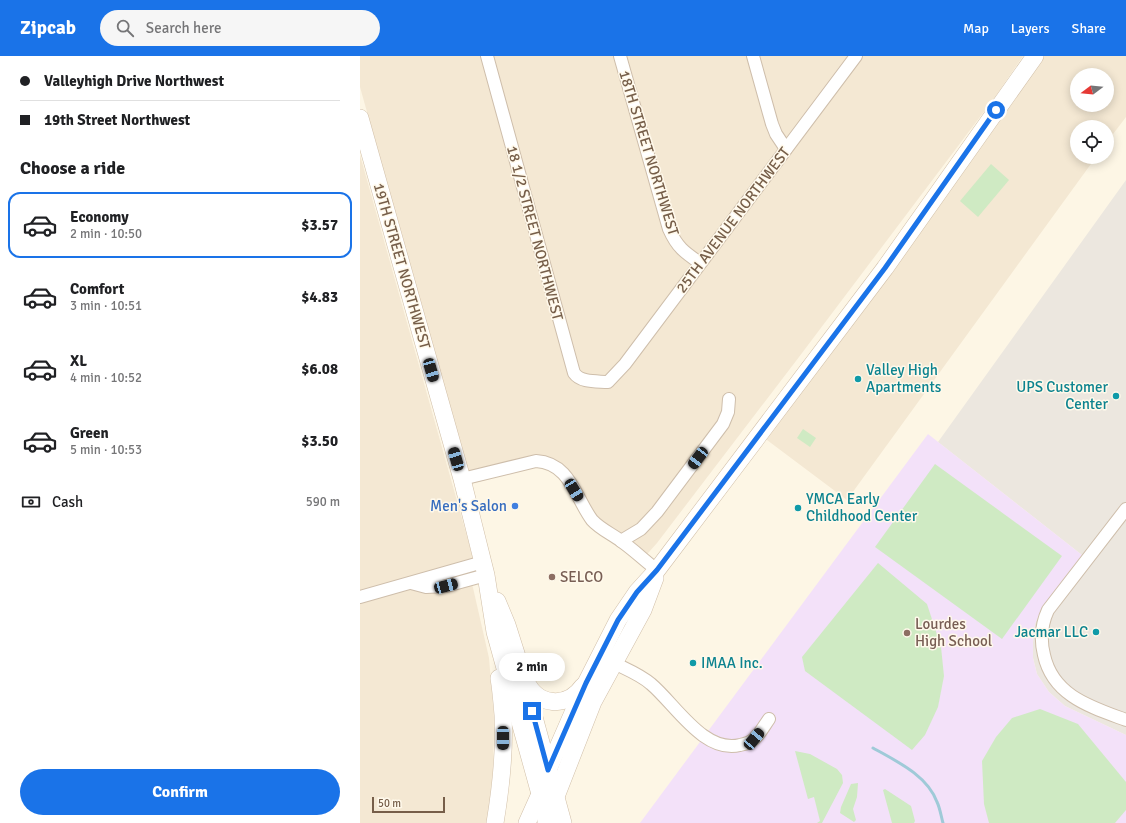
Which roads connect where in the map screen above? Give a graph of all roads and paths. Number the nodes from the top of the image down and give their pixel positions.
1 (487, 56) edge
2 (620, 56) edge
3 (753, 56) edge
4 (856, 56) edge
5 (1035, 56) edge
6 (360, 118) edge
7 (786, 149) junction
8 (700, 263) junction
9 (608, 382) joint
10 (729, 399) dead end
11 (462, 479) junction
12 (1126, 509) edge
13 (621, 541) junction
14 (485, 568) junction
15 (657, 570) junction
16 (360, 597) edge
17 (495, 632) junction
18 (614, 663) junction
19 (520, 666) junction
20 (586, 683) junction
21 (769, 719) dead end
22 (1126, 720) edge
23 (548, 770) junction
24 (548, 795) junction
25 (495, 823) edge
26 (527, 823) edge
27 (551, 823) edge

1 - 9 street, 18 1/2 STREET NORTHWEST
2 - 8 street, 18TH STREET NORTHWEST
3 - 7 street
4 - 7 street, 25TH AVENUE NORTHWEST
5 - 15 main road
6 - 11 main road, 19TH STREET NORTHWEST
7 - 8 street, 25TH AVENUE NORTHWEST
8 - 9 street, 25TH AVENUE NORTHWEST
10 - 13 street
11 - 13 street
11 - 14 main road, 19TH STREET NORTHWEST
12 - 22 street
13 - 15 street
14 - 16 street
14 - 17 main road, 19TH STREET NORTHWEST
14 - 19 main road, 19TH STREET NORTHWEST
15 - 18 main road
15 - 20 main road
17 - 24 main road, 19TH STREET NORTHWEST
17 - 25 main road
18 - 21 street
18 - 24 main road
19 - 20 main road
19 - 23 main road, 19TH STREET NORTHWEST
20 - 23 main road
23 - 24 main road
24 - 26 main road
24 - 27 main road, 19TH STREET NORTHWEST

